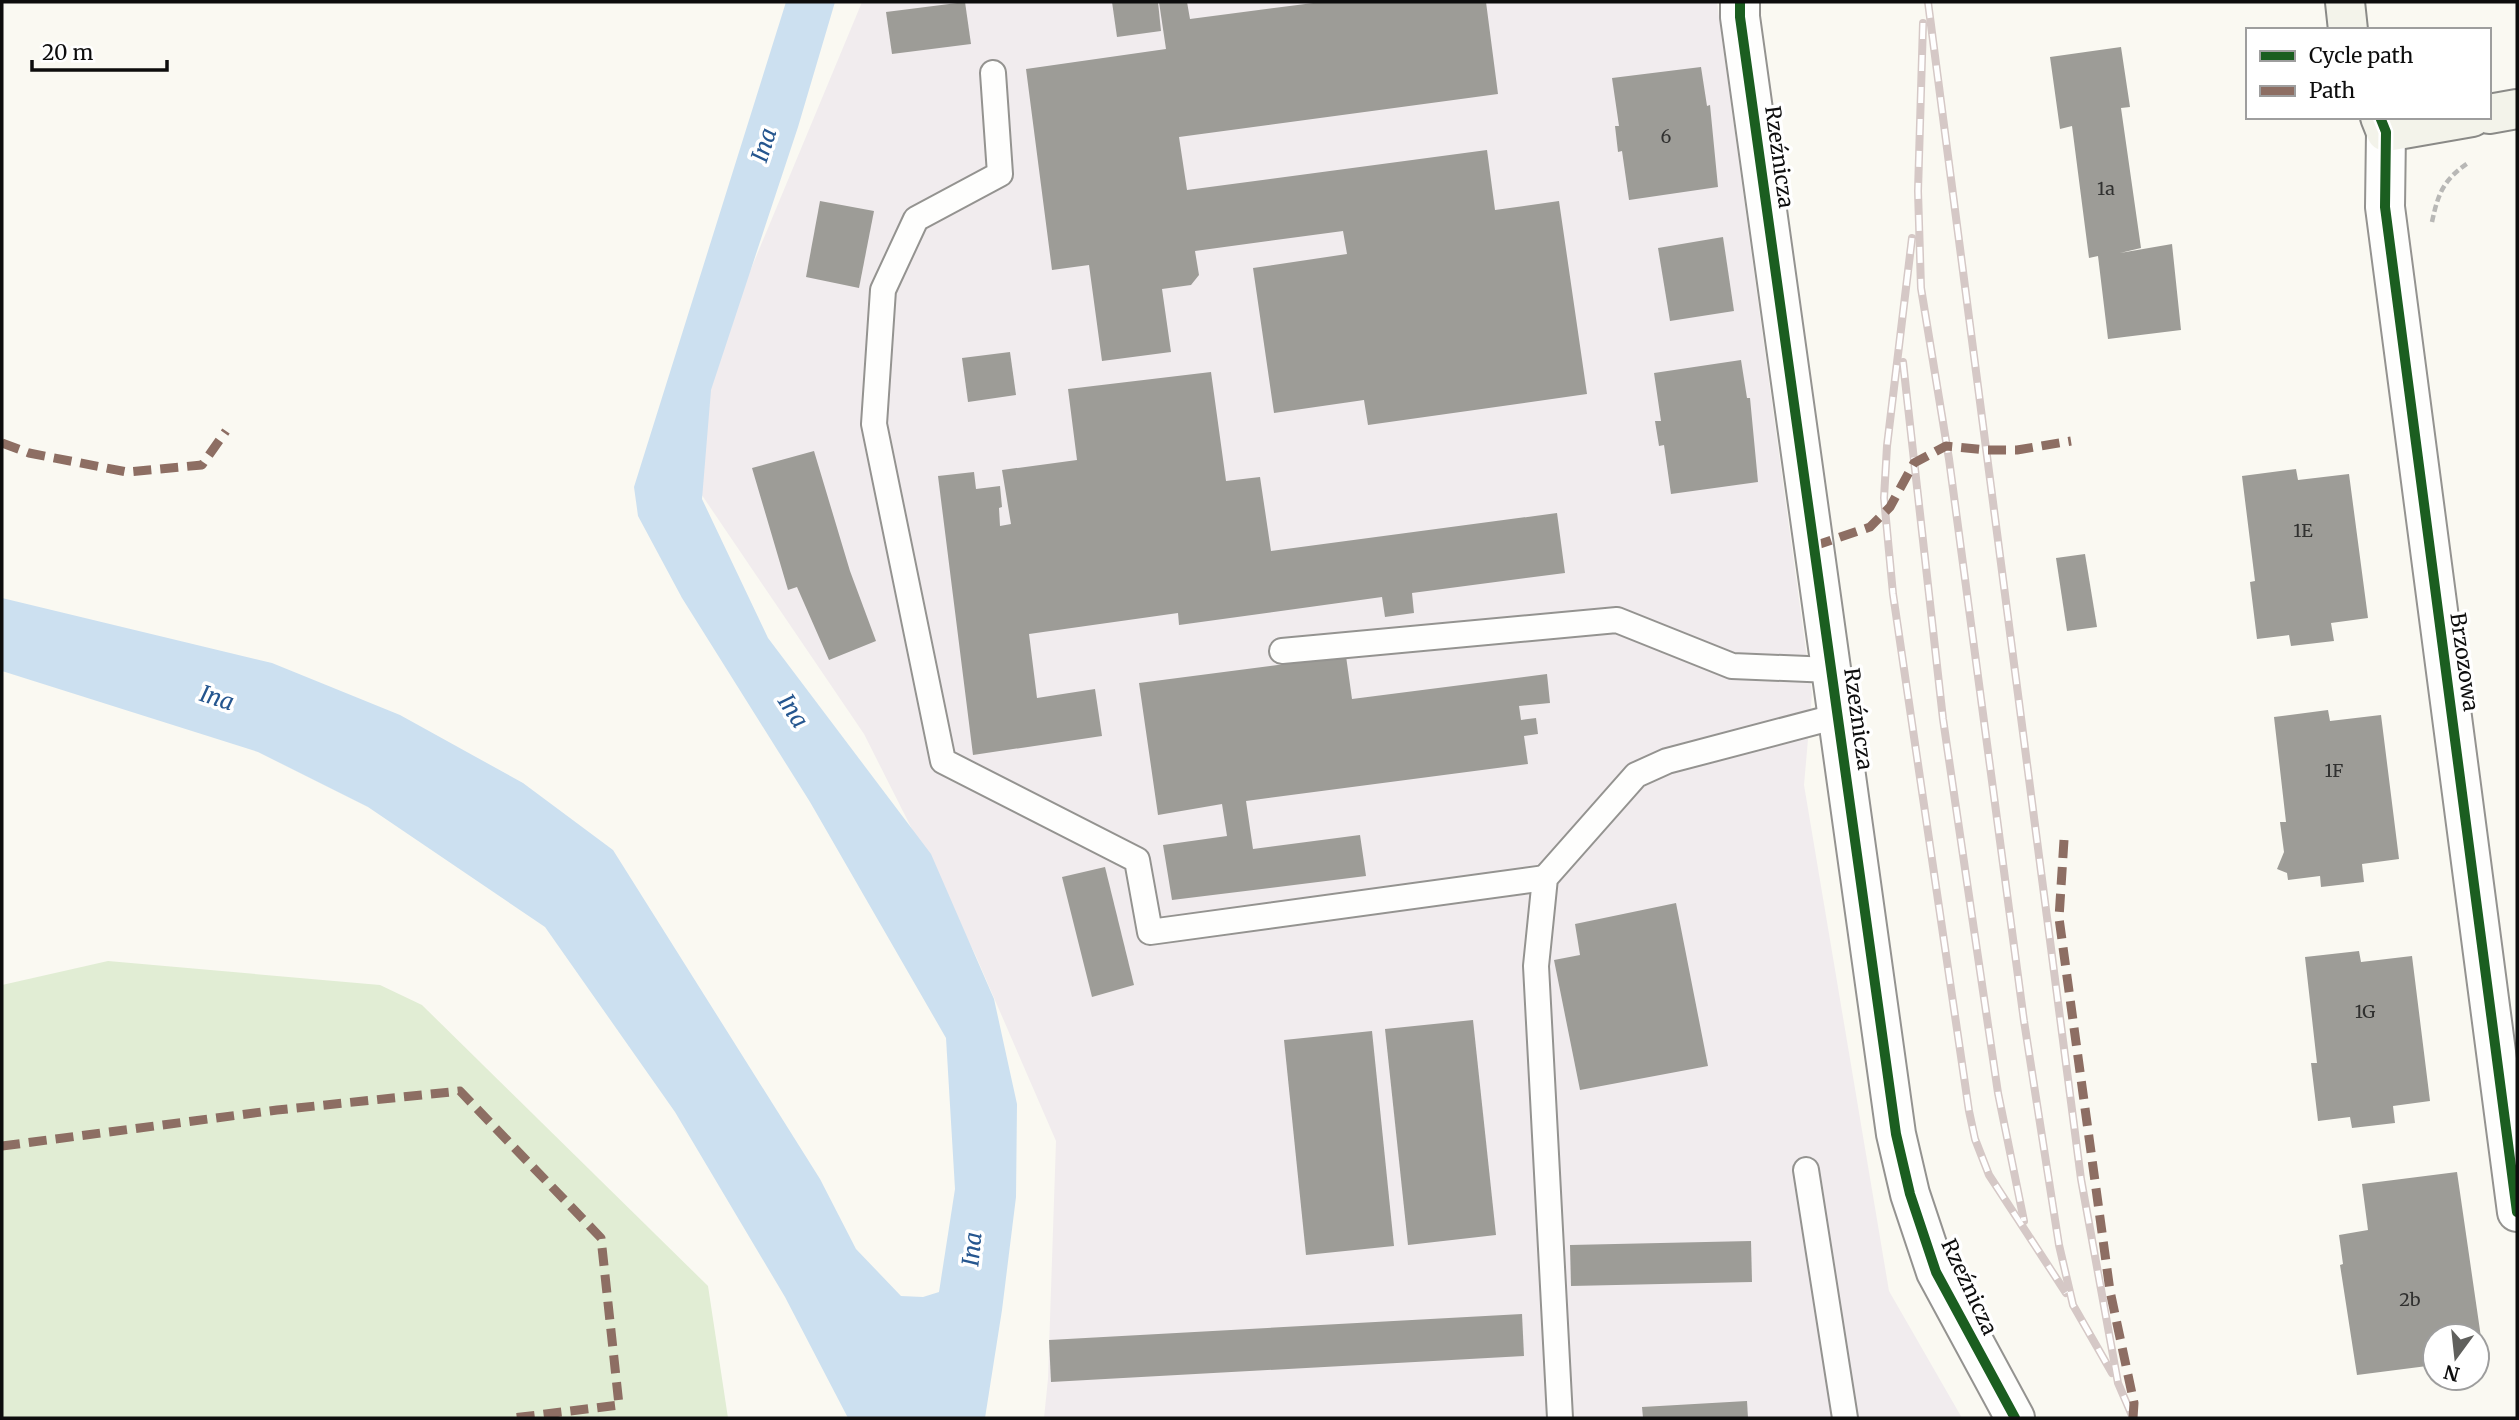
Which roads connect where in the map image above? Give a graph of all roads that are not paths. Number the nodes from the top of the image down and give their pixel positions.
1 (1740, 2) edge
2 (2345, 2) edge
3 (2348, 28) edge
4 (993, 73) dead end
5 (2517, 109) edge
6 (2491, 114) edge
7 (2450, 119) edge
8 (2383, 125) edge
9 (1282, 651) dead end
10 (1831, 670) junction
11 (1838, 716) junction
12 (1545, 878) junction
13 (1806, 1170) dead end
14 (2517, 1212) edge
15 (1560, 1418) edge
16 (1845, 1418) edge
17 (2015, 1418) edge

1 - 10 street, Rzeźnicza
2 - 3 street
4 - 12 lane
5 - 6 street
7 - 8 street
8 - 14 street, Brzozowa
9 - 10 lane
10 - 11 street, Rzeźnicza
11 - 12 lane
11 - 17 street, Rzeźnicza
12 - 15 lane
13 - 16 lane

